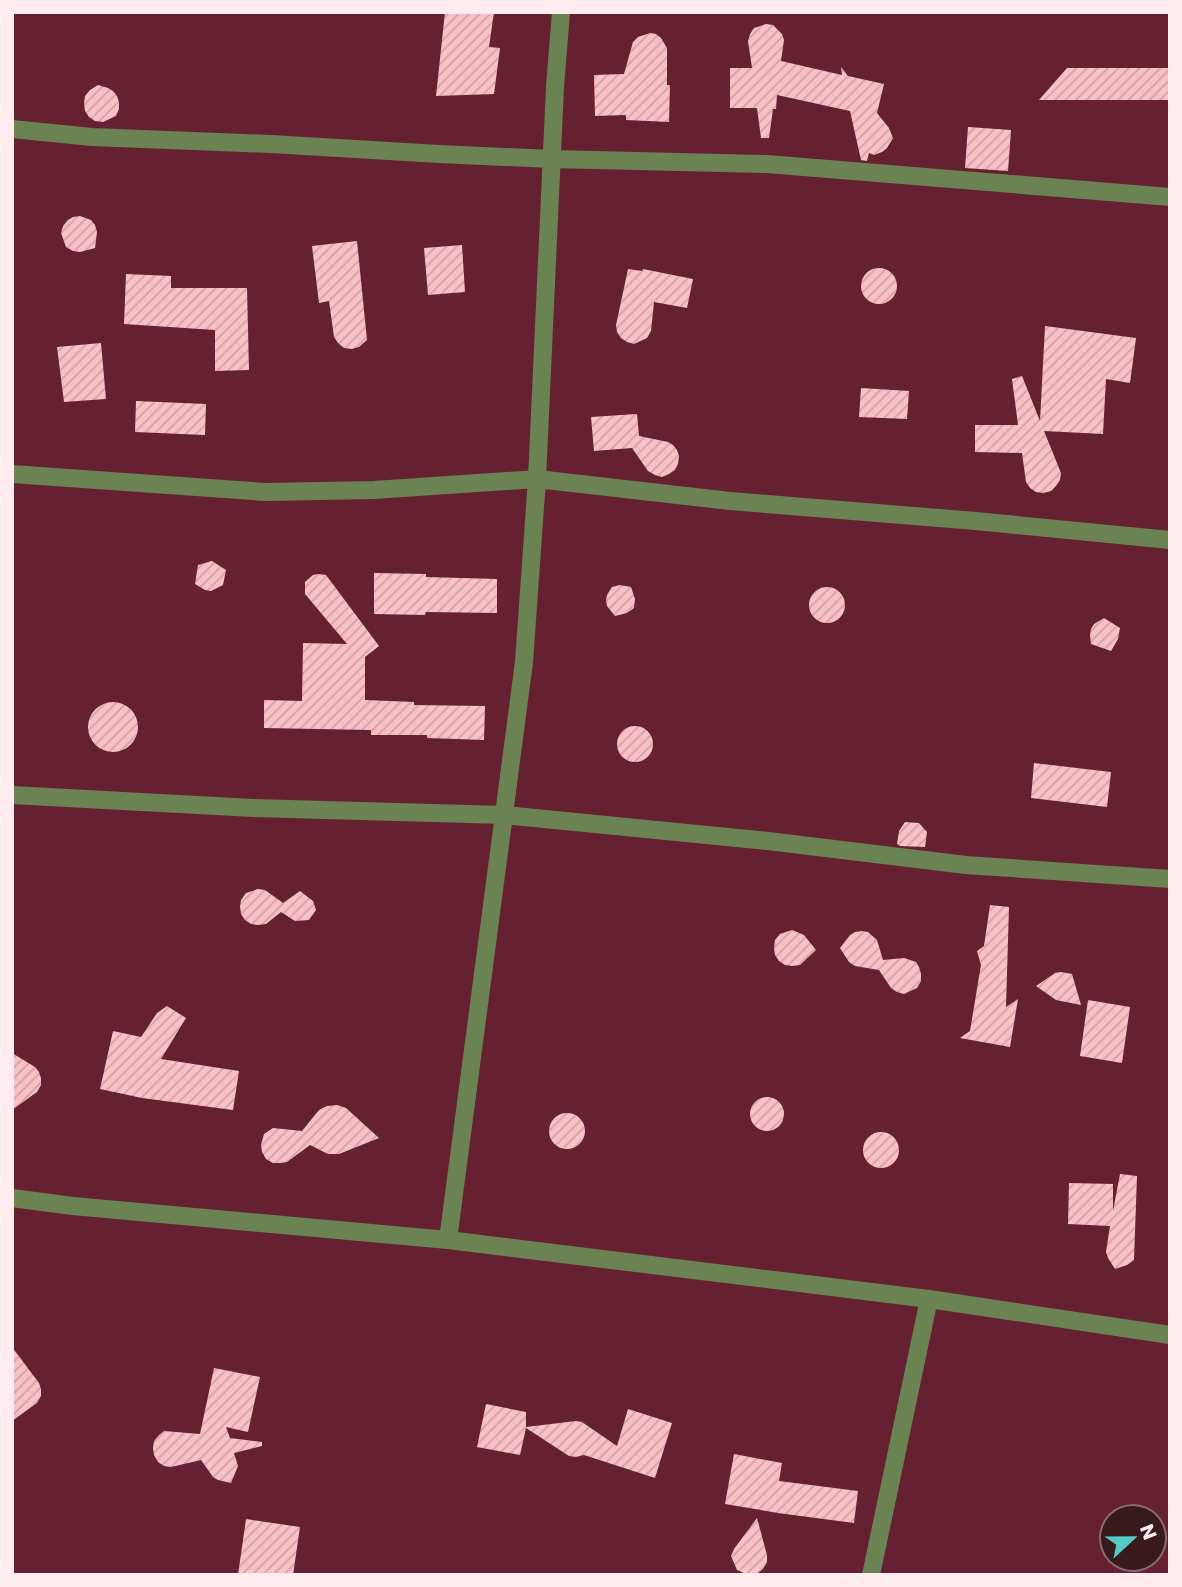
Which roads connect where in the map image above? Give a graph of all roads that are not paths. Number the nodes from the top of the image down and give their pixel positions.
1 (561, 12) edge
2 (12, 129) edge
3 (552, 159) junction
4 (1170, 197) edge
5 (12, 474) edge
6 (537, 479) junction
7 (1170, 540) edge
8 (12, 795) edge
9 (504, 815) junction
10 (1170, 878) edge
11 (12, 1198) edge
12 (448, 1240) junction
13 (929, 1299) junction
14 (1170, 1335) edge
15 (872, 1575) edge

1 - 3 street
2 - 3 street
3 - 4 street
3 - 6 street
5 - 6 street
6 - 7 street
6 - 9 street
8 - 9 street
9 - 10 street
9 - 12 street
11 - 12 street
12 - 13 street
13 - 14 street
13 - 15 street

